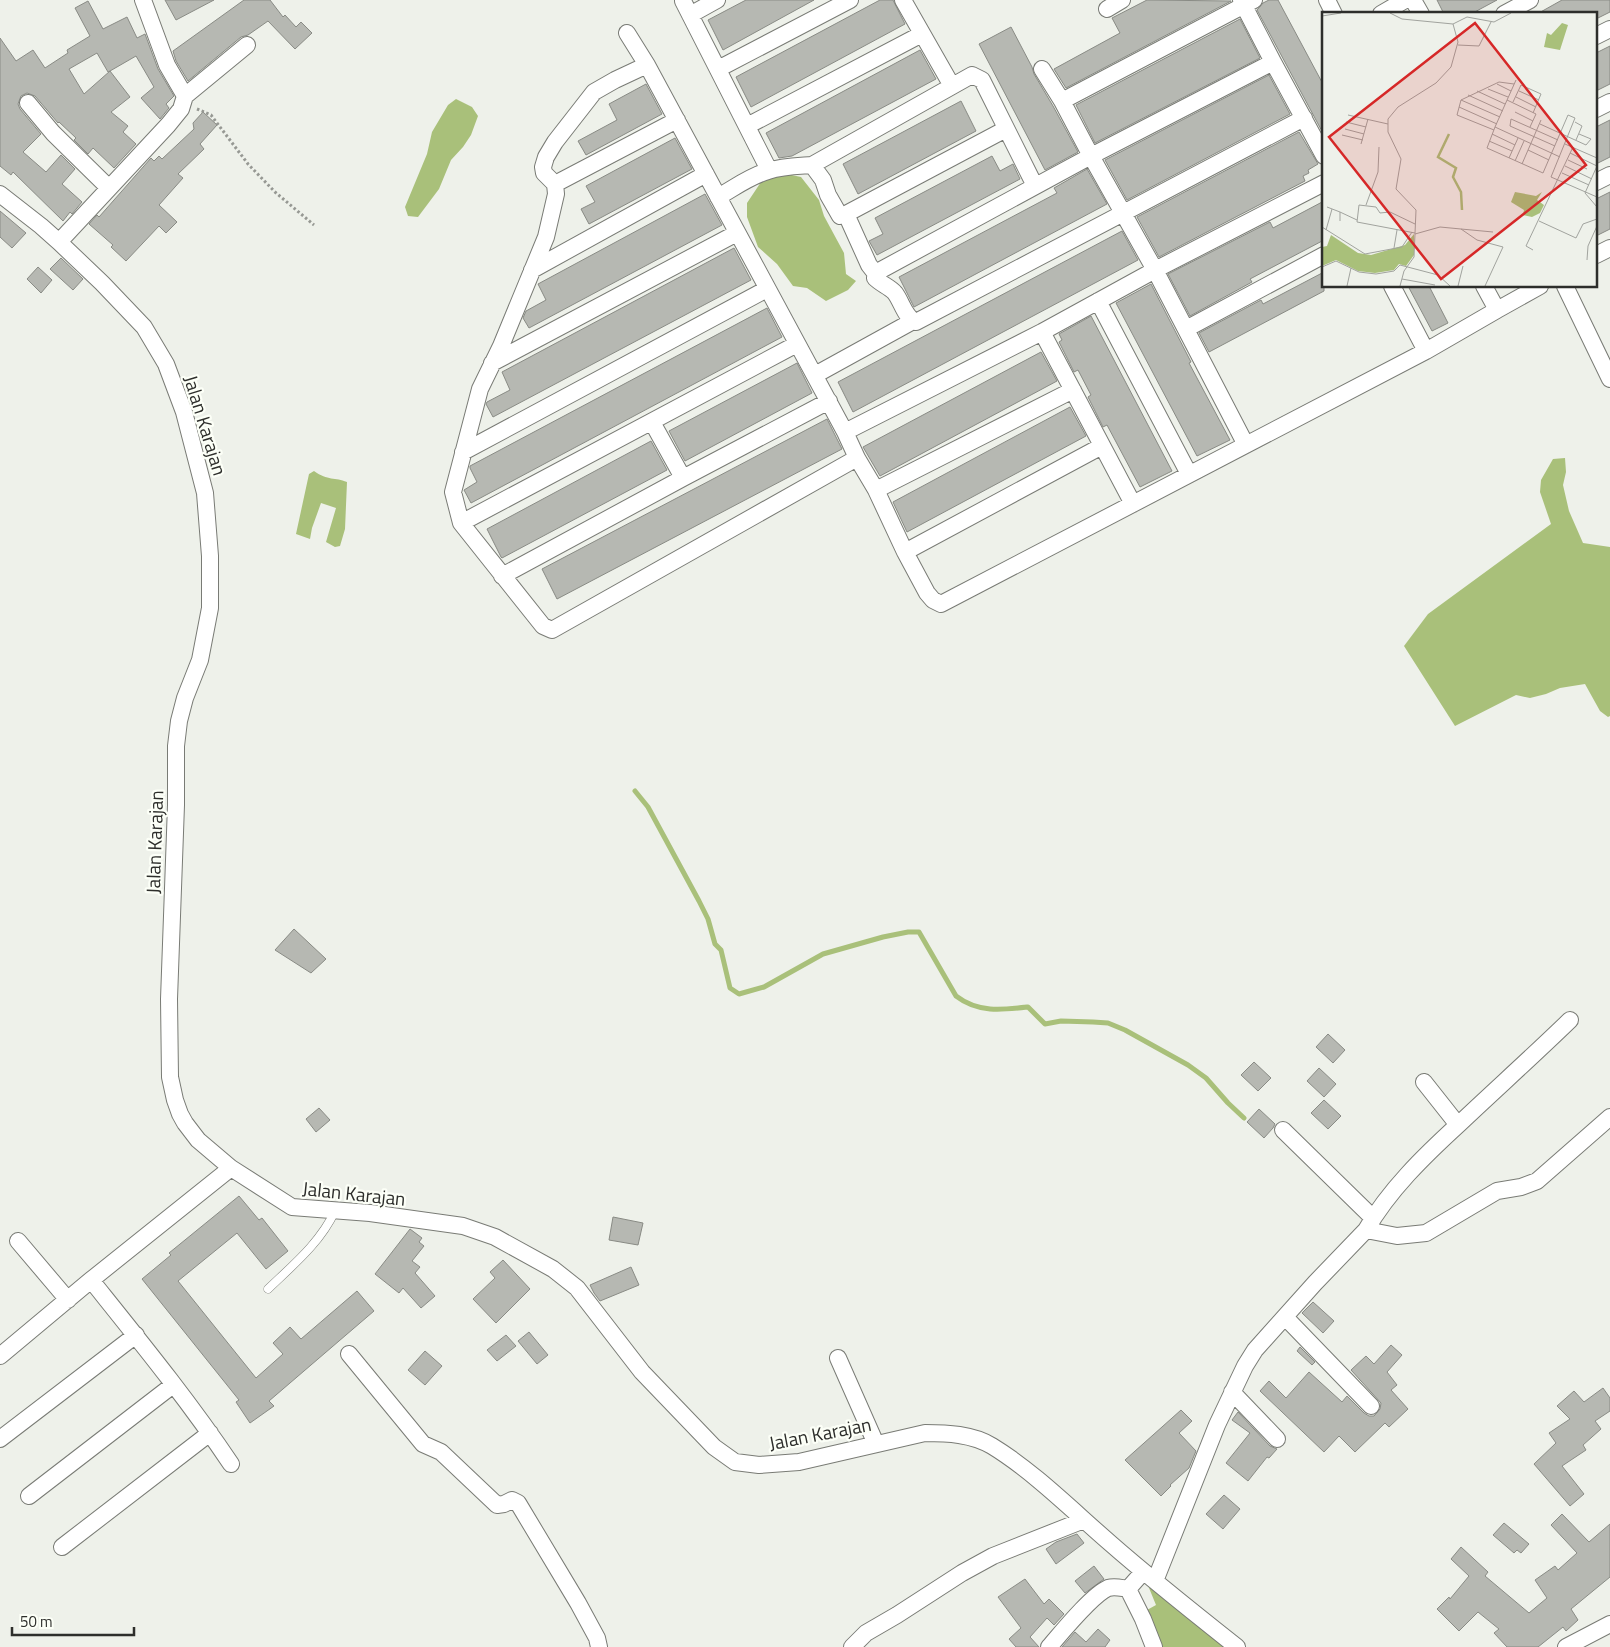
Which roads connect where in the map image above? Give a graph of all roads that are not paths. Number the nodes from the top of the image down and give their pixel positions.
1 (143, 0) edge
2 (717, 0) edge
3 (850, 0) edge
4 (903, 0) edge
5 (1122, 0) edge
6 (1327, 0) edge
7 (1404, 0) edge
8 (1413, 0) edge
9 (1530, 0) edge
10 (1247, 2) edge
11 (1107, 9) dead end
12 (1333, 12) edge
13 (1384, 12) edge
14 (1420, 12) edge
15 (1508, 12) edge
16 (1610, 29) edge
17 (627, 33) dead end
18 (922, 34) junction
19 (1598, 35) edge
20 (247, 46) dead end
21 (1273, 62) junction
22 (648, 65) junction
23 (718, 69) junction
24 (1042, 69) dead end
25 (952, 86) junction
26 (1062, 101) junction
27 (183, 102) junction
28 (1610, 102) edge
29 (28, 103) dead end
30 (1598, 108) edge
31 (1304, 118) junction
32 (677, 120) junction
33 (747, 126) junction
34 (1006, 129) junction
35 (1322, 152) edge
36 (1091, 156) junction
37 (812, 165) junction
38 (769, 170) junction
39 (706, 174) junction
40 (1610, 175) edge
41 (1598, 181) edge
42 (555, 184) junction
43 (1322, 184) edge
44 (1035, 186) junction
45 (109, 188) junction
46 (0, 194) edge
47 (718, 197) junction
48 (1123, 212) junction
49 (846, 214) junction
50 (737, 233) junction
51 (59, 242) junction
52 (1610, 248) edge
53 (1598, 254) edge
54 (1322, 256) edge
55 (532, 270) junction
56 (1155, 270) junction
57 (876, 274) junction
58 (1393, 288) edge
59 (1485, 288) edge
60 (1536, 288) edge
61 (1566, 288) edge
62 (768, 289) junction
63 (1098, 302) junction
64 (1497, 310) junction
65 (913, 321) junction
66 (1186, 329) junction
67 (1042, 332) junction
68 (796, 344) junction
69 (1426, 351) junction
70 (492, 363) junction
71 (815, 375) junction
72 (1610, 379) edge
73 (1072, 390) junction
74 (829, 401) junction
75 (652, 422) junction
76 (845, 432) junction
77 (1246, 445) junction
78 (1102, 446) junction
79 (463, 452) junction
80 (858, 458) junction
81 (1189, 474) junction
82 (684, 478) junction
83 (876, 490) junction
84 (1132, 504) junction
85 (461, 524) junction
86 (905, 552) junction
87 (502, 576) junction
88 (1570, 1020) dead end
89 (1424, 1082) dead end
90 (1610, 1117) edge
91 (1458, 1124) junction
92 (1283, 1130) dead end
93 (232, 1168) junction
94 (335, 1211) junction
95 (1369, 1224) junction
96 (18, 1241) dead end
97 (91, 1280) junction
98 (268, 1289) dead end
99 (68, 1300) junction
100 (1285, 1317) junction
101 (136, 1335) junction
102 (349, 1354) dead end
103 (0, 1356) edge
104 (838, 1358) dead end
105 (173, 1385) junction
106 (1232, 1392) junction
107 (1371, 1406) dead end
108 (210, 1433) junction
109 (0, 1439) edge
110 (1277, 1439) dead end
111 (876, 1444) junction
112 (231, 1464) dead end
113 (29, 1496) dead end
114 (1084, 1520) junction
115 (62, 1547) dead end
116 (1149, 1576) junction
117 (1128, 1589) junction
118 (1610, 1624) edge
119 (1571, 1646) edge
120 (599, 1647) edge
121 (852, 1647) edge
122 (1050, 1647) edge
123 (1154, 1647) edge
124 (1236, 1647) edge

1 - 27 street
2 - 23 street
3 - 23 street
4 - 18 street
5 - 11 street
6 - 12 street
7 - 13 street
8 - 14 street
9 - 15 street
10 - 21 street
10 - 26 street
16 - 19 street
17 - 22 street
18 - 25 street
18 - 33 street
20 - 27 street
21 - 31 street
21 - 36 street
22 - 32 street
22 - 42 street
23 - 33 street
24 - 26 street
25 - 34 street
25 - 37 street
26 - 36 street
27 - 45 street
28 - 30 street
29 - 45 street
31 - 35 street
31 - 48 street
32 - 39 street
32 - 42 street
33 - 38 street
34 - 44 street
34 - 49 street
36 - 44 street
36 - 48 street
37 - 38 street
37 - 49 street
38 - 47 street
39 - 47 street
39 - 55 street
40 - 41 street
42 - 55 street
43 - 56 street
44 - 57 street
45 - 51 street
46 - 51 street, Jalan Karajan
47 - 50 street
48 - 56 street
48 - 65 street
49 - 57 street
50 - 62 street
50 - 70 street
51 - 93 street, Jalan Karajan
52 - 53 street
54 - 66 street
55 - 70 street
56 - 63 street
56 - 66 street
57 - 65 street
58 - 69 street
59 - 64 street
60 - 64 street
61 - 72 street
62 - 68 street
62 - 79 street
63 - 67 street
63 - 81 street
64 - 69 street
65 - 71 street
66 - 77 street
67 - 73 street
67 - 76 street
68 - 71 street
68 - 75 street
69 - 77 street
70 - 79 street
71 - 74 street
73 - 78 street
73 - 83 street
74 - 76 street
74 - 82 street
75 - 82 street
75 - 85 street
76 - 80 street
77 - 81 street
78 - 84 street
78 - 86 street
79 - 85 street
80 - 83 street
80 - 87 street
81 - 84 street
82 - 87 street
83 - 86 street
84 - 86 street
85 - 87 street
88 - 91 street
89 - 91 street
90 - 95 street
91 - 95 street
92 - 95 street
93 - 94 street, Jalan Karajan
93 - 97 street
94 - 98 lane
94 - 111 street, Jalan Karajan
95 - 100 street
96 - 99 street
97 - 99 street
97 - 101 street
99 - 103 street
100 - 106 street
100 - 107 street
101 - 105 street
101 - 109 street
102 - 120 street
104 - 111 street
105 - 108 street
105 - 113 street
106 - 110 street
106 - 116 street
108 - 112 street
108 - 115 street
111 - 114 street, Jalan Karajan
114 - 116 street, Jalan Karajan
114 - 121 street
116 - 117 street
116 - 124 street, Jalan Karajan
117 - 122 street
117 - 123 street
118 - 119 street

